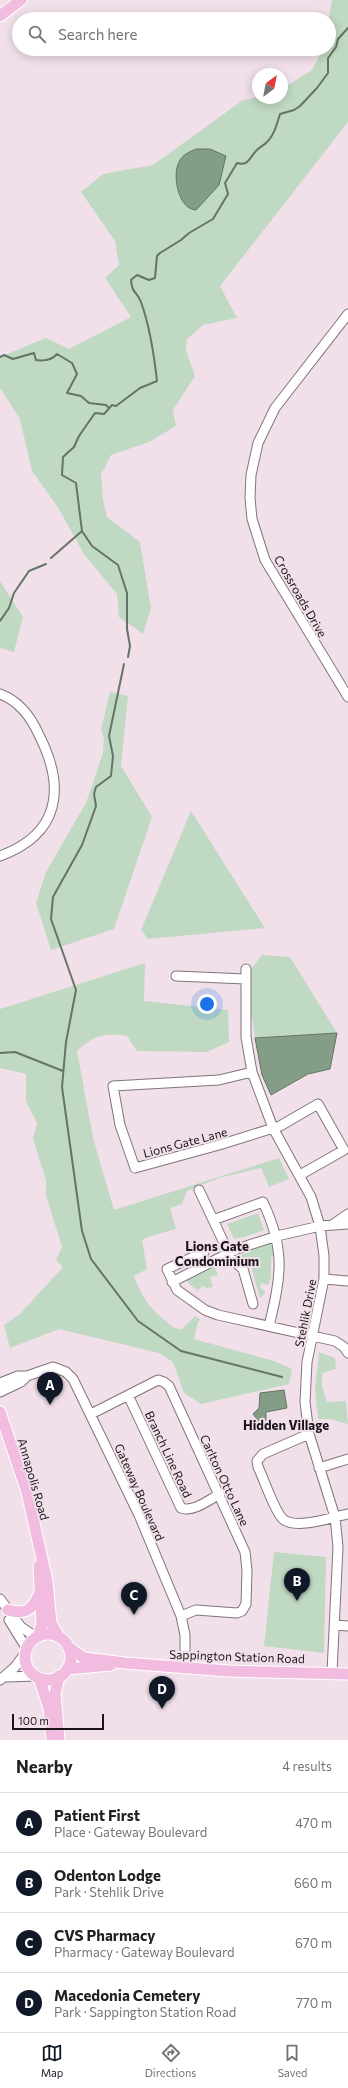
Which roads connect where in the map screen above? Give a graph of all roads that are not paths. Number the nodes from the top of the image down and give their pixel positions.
1 (21, 0) edge
2 (0, 16) edge
3 (348, 314) edge
4 (0, 694) edge
5 (348, 697) edge
6 (0, 856) edge
7 (246, 969) dead end
8 (176, 976) dead end
9 (245, 979) junction
10 (252, 1072) junction
11 (273, 1128) junction
12 (300, 1175) junction
13 (199, 1190) dead end
14 (348, 1214) edge
15 (213, 1220) junction
16 (348, 1224) edge
17 (332, 1225) junction
18 (320, 1226) junction
19 (277, 1236) junction
20 (204, 1252) dead end
21 (227, 1255) junction
22 (324, 1279) junction
23 (348, 1281) edge
24 (172, 1282) junction
25 (254, 1304) dead end
26 (269, 1326) junction
27 (313, 1336) junction
28 (348, 1353) edge
29 (26, 1376) junction
30 (0, 1383) edge
31 (0, 1392) edge
32 (128, 1395) junction
33 (0, 1412) edge
34 (91, 1414) junction
35 (309, 1434) junction
36 (348, 1459) edge
37 (319, 1468) junction
38 (220, 1494) junction
39 (348, 1514) edge
40 (335, 1517) junction
41 (40, 1553) junction
42 (40, 1594) junction
43 (0, 1599) edge
44 (4, 1609) edge
45 (181, 1616) junction
46 (335, 1625) junction
47 (348, 1626) edge
48 (37, 1637) junction
49 (59, 1637) junction
50 (68, 1647) junction
51 (26, 1651) junction
52 (125, 1663) junction
53 (185, 1668) junction
54 (63, 1672) junction
55 (332, 1672) junction
56 (348, 1674) edge
57 (37, 1677) junction
58 (3, 1679) edge
59 (52, 1740) edge
60 (59, 1740) edge

1 - 2 main road
3 - 5 street, Crossroads Drive
4 - 6 street
7 - 9 street, Stehlik Drive
8 - 9 street
9 - 10 street, Stehlik Drive
10 - 11 street, Stehlik Drive
10 - 11 street, Lions Gate Lane
11 - 12 street, Stehlik Drive
11 - 12 street
12 - 18 street, Stehlik Drive
13 - 15 street
14 - 17 street
15 - 19 street
15 - 21 street
16 - 17 street
17 - 18 street
18 - 19 street
18 - 22 street, Stehlik Drive
19 - 21 street
19 - 26 street
20 - 24 street
21 - 24 street
21 - 25 street
22 - 23 street
22 - 27 street, Stehlik Drive
24 - 26 street
26 - 27 street
27 - 28 street
27 - 35 street, Stehlik Drive
29 - 30 street, Gateway Boulevard
29 - 31 street, Gateway Boulevard
29 - 34 street, Gateway Boulevard
32 - 34 street, Carlton Otto Lane
32 - 38 street, Carlton Otto Lane
32 - 38 street, Branch Line Road
33 - 41 main road, Annapolis Road
34 - 45 street, Gateway Boulevard
35 - 37 street, Stehlik Drive
35 - 40 street
36 - 37 street
37 - 40 street, Stehlik Drive
38 - 45 street, Carlton Otto Lane
39 - 40 street
40 - 46 street, Stehlik Drive
41 - 42 main road, Annapolis Road
41 - 49 main road, Annapolis Road
42 - 44 main road
42 - 48 main road, Annapolis Road
43 - 44 street
44 - 48 street
44 - 51 street
45 - 53 street, Gateway Boulevard
46 - 47 street
46 - 55 street, Stehlik Drive
48 - 49 main road
48 - 51 main road
49 - 50 main road
50 - 52 main road, Sappington Station Road
50 - 54 main road
51 - 57 main road
51 - 58 street
52 - 53 main road, Sappington Station Road
52 - 54 main road, Sappington Station Road
53 - 55 main road, Sappington Station Road
54 - 57 main road
54 - 60 main road
55 - 56 main road, Sappington Station Road
57 - 58 street
57 - 59 main road

